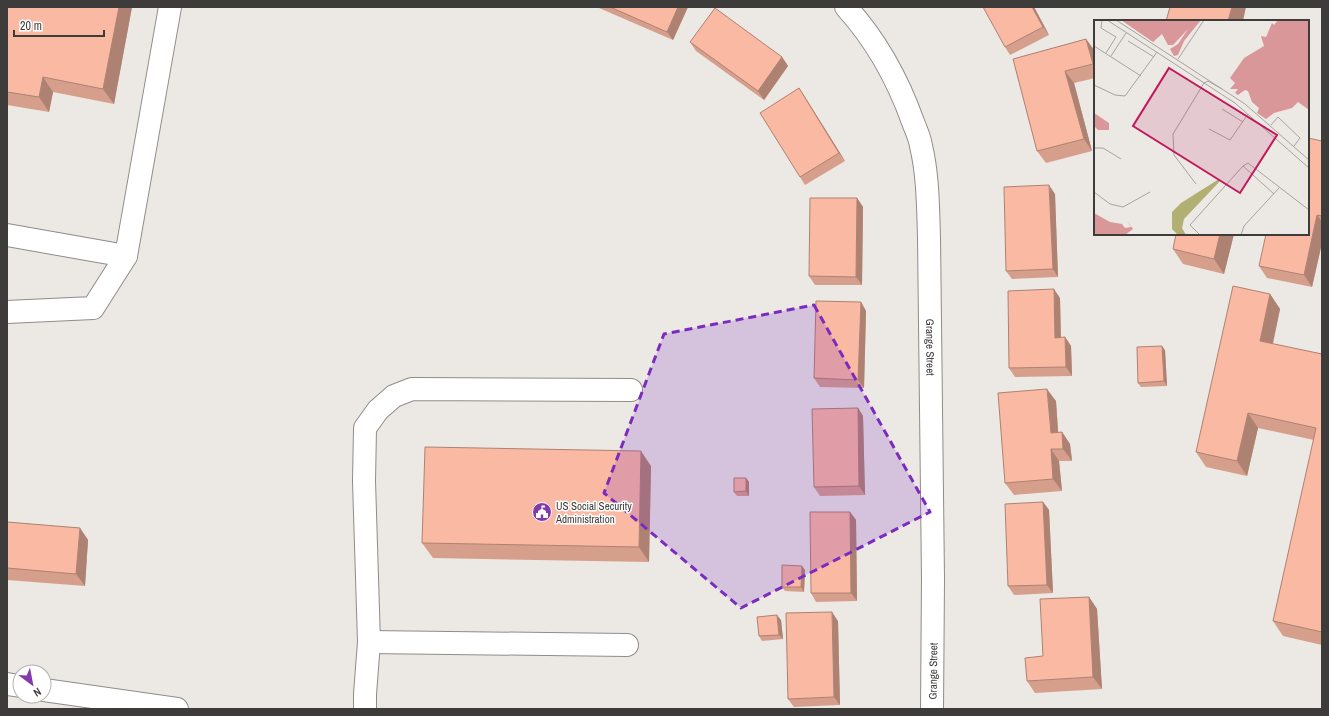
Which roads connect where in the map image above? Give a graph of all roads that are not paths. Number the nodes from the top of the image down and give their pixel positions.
1 (170, 7) edge
2 (846, 7) edge
3 (7, 235) edge
4 (126, 256) junction
5 (7, 312) edge
6 (631, 390) dead end
7 (369, 642) junction
8 (627, 645) dead end
9 (52, 691) edge
10 (177, 709) edge
11 (365, 709) edge
12 (932, 709) edge

1 - 4 street
2 - 12 street, Grange Street
3 - 4 street
4 - 5 street
6 - 7 street
7 - 8 street
7 - 11 street
9 - 10 street

